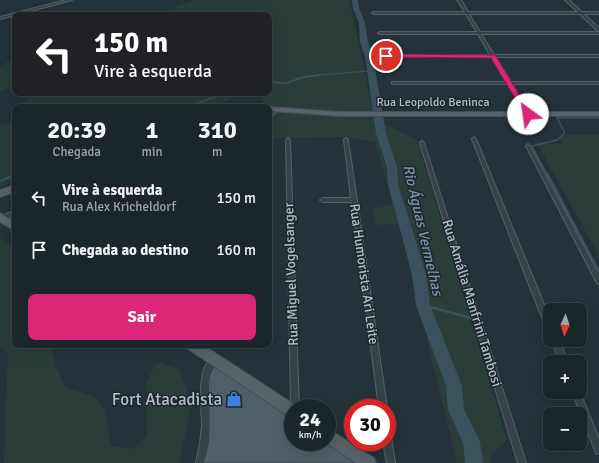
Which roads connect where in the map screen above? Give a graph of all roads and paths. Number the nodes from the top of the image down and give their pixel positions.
1 (70, 0) edge
2 (459, 0) edge
3 (567, 0) edge
4 (23, 12) edge
5 (374, 13) dead end
6 (467, 13) junction
7 (581, 13) junction
8 (599, 13) edge
9 (12, 15) edge
10 (0, 18) edge
11 (599, 32) edge
12 (380, 33) dead end
13 (479, 33) junction
14 (386, 56) dead end
15 (493, 56) junction
16 (599, 56) edge
17 (392, 83) dead end
18 (509, 83) junction
19 (599, 83) edge
20 (272, 110) edge
21 (528, 114) junction
22 (599, 114) edge
23 (288, 140) dead end
24 (346, 140) dead end
25 (474, 140) dead end
26 (422, 143) dead end
27 (528, 146) dead end
28 (12, 189) edge
29 (12, 190) edge
30 (0, 194) edge
31 (0, 200) edge
32 (323, 200) dead end
33 (354, 200) junction
34 (12, 214) edge
35 (0, 217) edge
36 (12, 225) edge
37 (599, 281) edge
38 (543, 311) edge
39 (197, 348) edge
40 (215, 360) junction
41 (295, 399) edge
42 (382, 399) edge
43 (579, 399) edge
44 (284, 406) edge
45 (336, 441) edge
46 (599, 450) edge
47 (389, 451) edge
48 (200, 463) edge
49 (369, 463) edge
50 (391, 463) edge
51 (522, 463) edge

1 - 4 street
2 - 6 street
3 - 7 street
5 - 6 street
6 - 7 street
6 - 13 street
7 - 8 street
7 - 11 street
9 - 10 street
11 - 13 street
12 - 13 street
13 - 15 street
14 - 15 street
15 - 16 street
15 - 18 street
17 - 18 street
18 - 19 street
18 - 21 street
20 - 21 main road, Rua Leopoldo Beninca
21 - 22 main road, Rua Leopoldo Beninca
23 - 41 street, Rua Miguel Vogelsanger
24 - 33 street, Rua Humorista Ari Leite
25 - 38 street
26 - 51 street, Rua Amália Manfrini Tambosi
27 - 37 street
28 - 30 main road
29 - 31 main road
32 - 33 street
33 - 42 street, Rua Humorista Ari Leite
34 - 35 street
35 - 36 main road
39 - 40 main road
40 - 44 main road
40 - 48 street
43 - 46 street
45 - 49 main road
47 - 50 street

